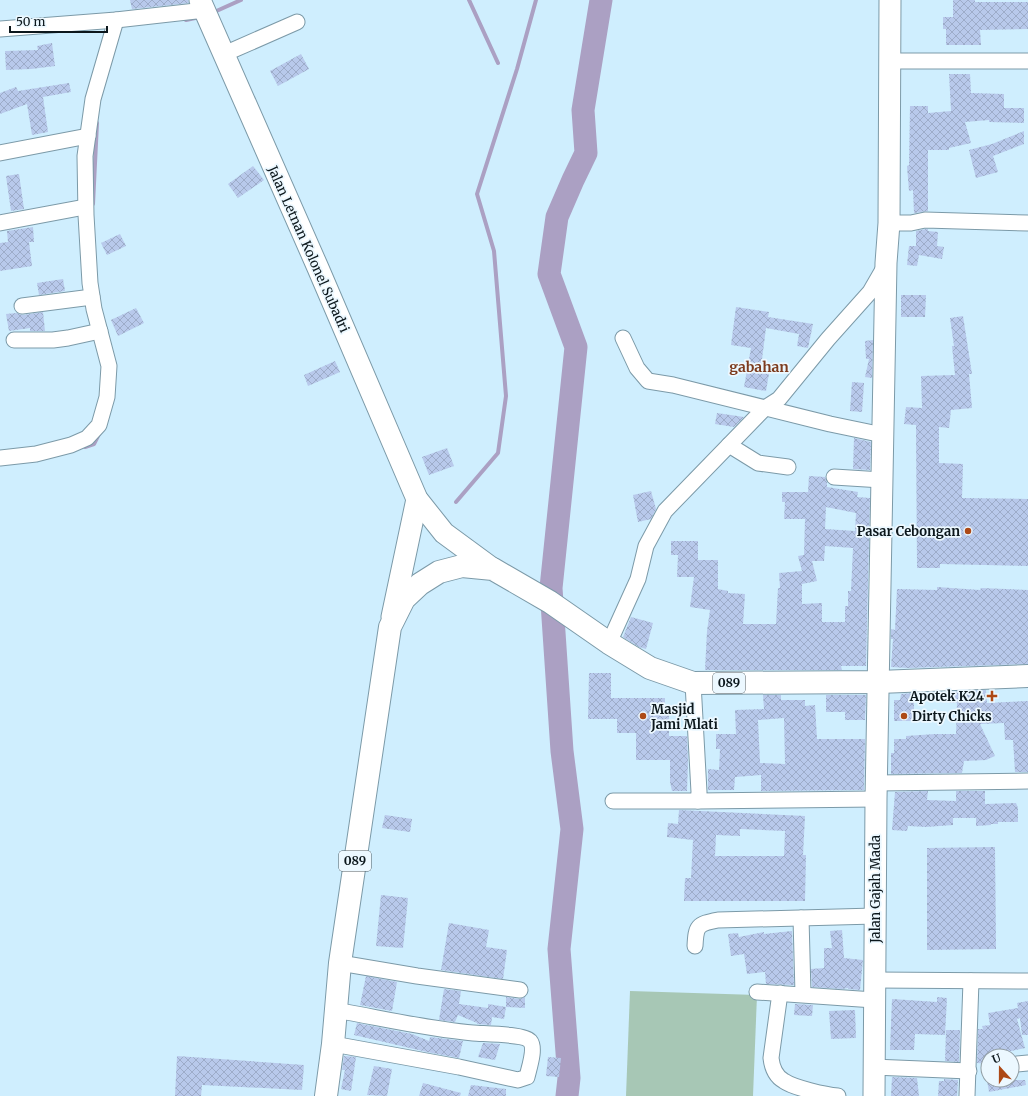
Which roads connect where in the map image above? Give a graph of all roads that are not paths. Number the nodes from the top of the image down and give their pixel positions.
1 (890, 0) edge
2 (202, 5) edge
3 (116, 20) junction
4 (297, 22) dead end
5 (0, 29) edge
6 (224, 54) junction
7 (890, 60) junction
8 (1028, 61) edge
9 (88, 136) junction
10 (0, 153) edge
11 (86, 206) junction
12 (0, 223) edge
13 (889, 223) junction
14 (1028, 223) edge
15 (886, 263) junction
16 (92, 296) junction
17 (22, 306) dead end
18 (100, 331) junction
19 (623, 338) dead end
20 (14, 340) dead end
21 (765, 408) junction
22 (883, 435) junction
23 (729, 446) junction
24 (0, 458) edge
25 (788, 467) dead end
26 (834, 477) dead end
27 (882, 480) junction
28 (417, 498) junction
29 (492, 569) junction
30 (390, 627) junction
31 (600, 637) junction
32 (1028, 676) edge
33 (878, 682) junction
34 (693, 683) junction
35 (1028, 781) edge
36 (876, 791) junction
37 (613, 801) dead end
38 (698, 801) junction
39 (875, 916) junction
40 (801, 918) junction
41 (695, 946) dead end
42 (340, 963) junction
43 (971, 981) junction
44 (1028, 981) edge
45 (520, 990) dead end
46 (874, 990) junction
47 (757, 992) dead end
48 (780, 993) junction
49 (803, 994) junction
50 (335, 1010) junction
51 (333, 1044) junction
52 (874, 1067) junction
53 (968, 1071) junction
54 (326, 1096) edge
55 (838, 1096) edge
56 (874, 1096) edge
57 (967, 1096) edge

1 - 7 main road, Jalan Gajah Mada
2 - 3 street
2 - 6 main road, Jalan Letnan Kolonel Subadri
3 - 5 street
3 - 9 street
4 - 6 street
6 - 28 main road, Jalan Letnan Kolonel Subadri
7 - 8 street
7 - 13 main road, Jalan Gajah Mada
9 - 10 street
9 - 11 street
11 - 12 street
11 - 16 street
13 - 14 street
13 - 15 main road, Jalan Gajah Mada
15 - 21 street
15 - 22 main road, Jalan Gajah Mada
16 - 17 street
16 - 18 street
18 - 20 street
18 - 24 street
19 - 21 street
21 - 22 street
21 - 23 street
22 - 27 main road, Jalan Gajah Mada
23 - 25 street
23 - 31 street
26 - 27 street
27 - 33 main road, Jalan Gajah Mada
28 - 29 main road, Jalan Letnan Kolonel Subadri
28 - 30 main road
29 - 30 main road, 089
29 - 31 main road, 089
30 - 42 main road, 089
31 - 34 main road, 089
32 - 33 main road
33 - 34 main road, 089
33 - 36 main road, Jalan Gajah Mada
34 - 38 street
35 - 36 street
36 - 38 street
36 - 39 main road, Jalan Gajah Mada
37 - 38 street
39 - 40 street
39 - 46 main road, Jalan Gajah Mada
40 - 41 street
40 - 49 street
42 - 45 street
42 - 50 main road, 089
43 - 44 street
43 - 46 street
43 - 53 street
46 - 49 street
46 - 52 main road, Jalan Gajah Mada
47 - 48 street
48 - 49 street
48 - 55 street
50 - 51 main road, 089
50 - 51 street
51 - 54 main road, 089
52 - 53 street
52 - 56 main road, Jalan Gajah Mada
53 - 57 street

